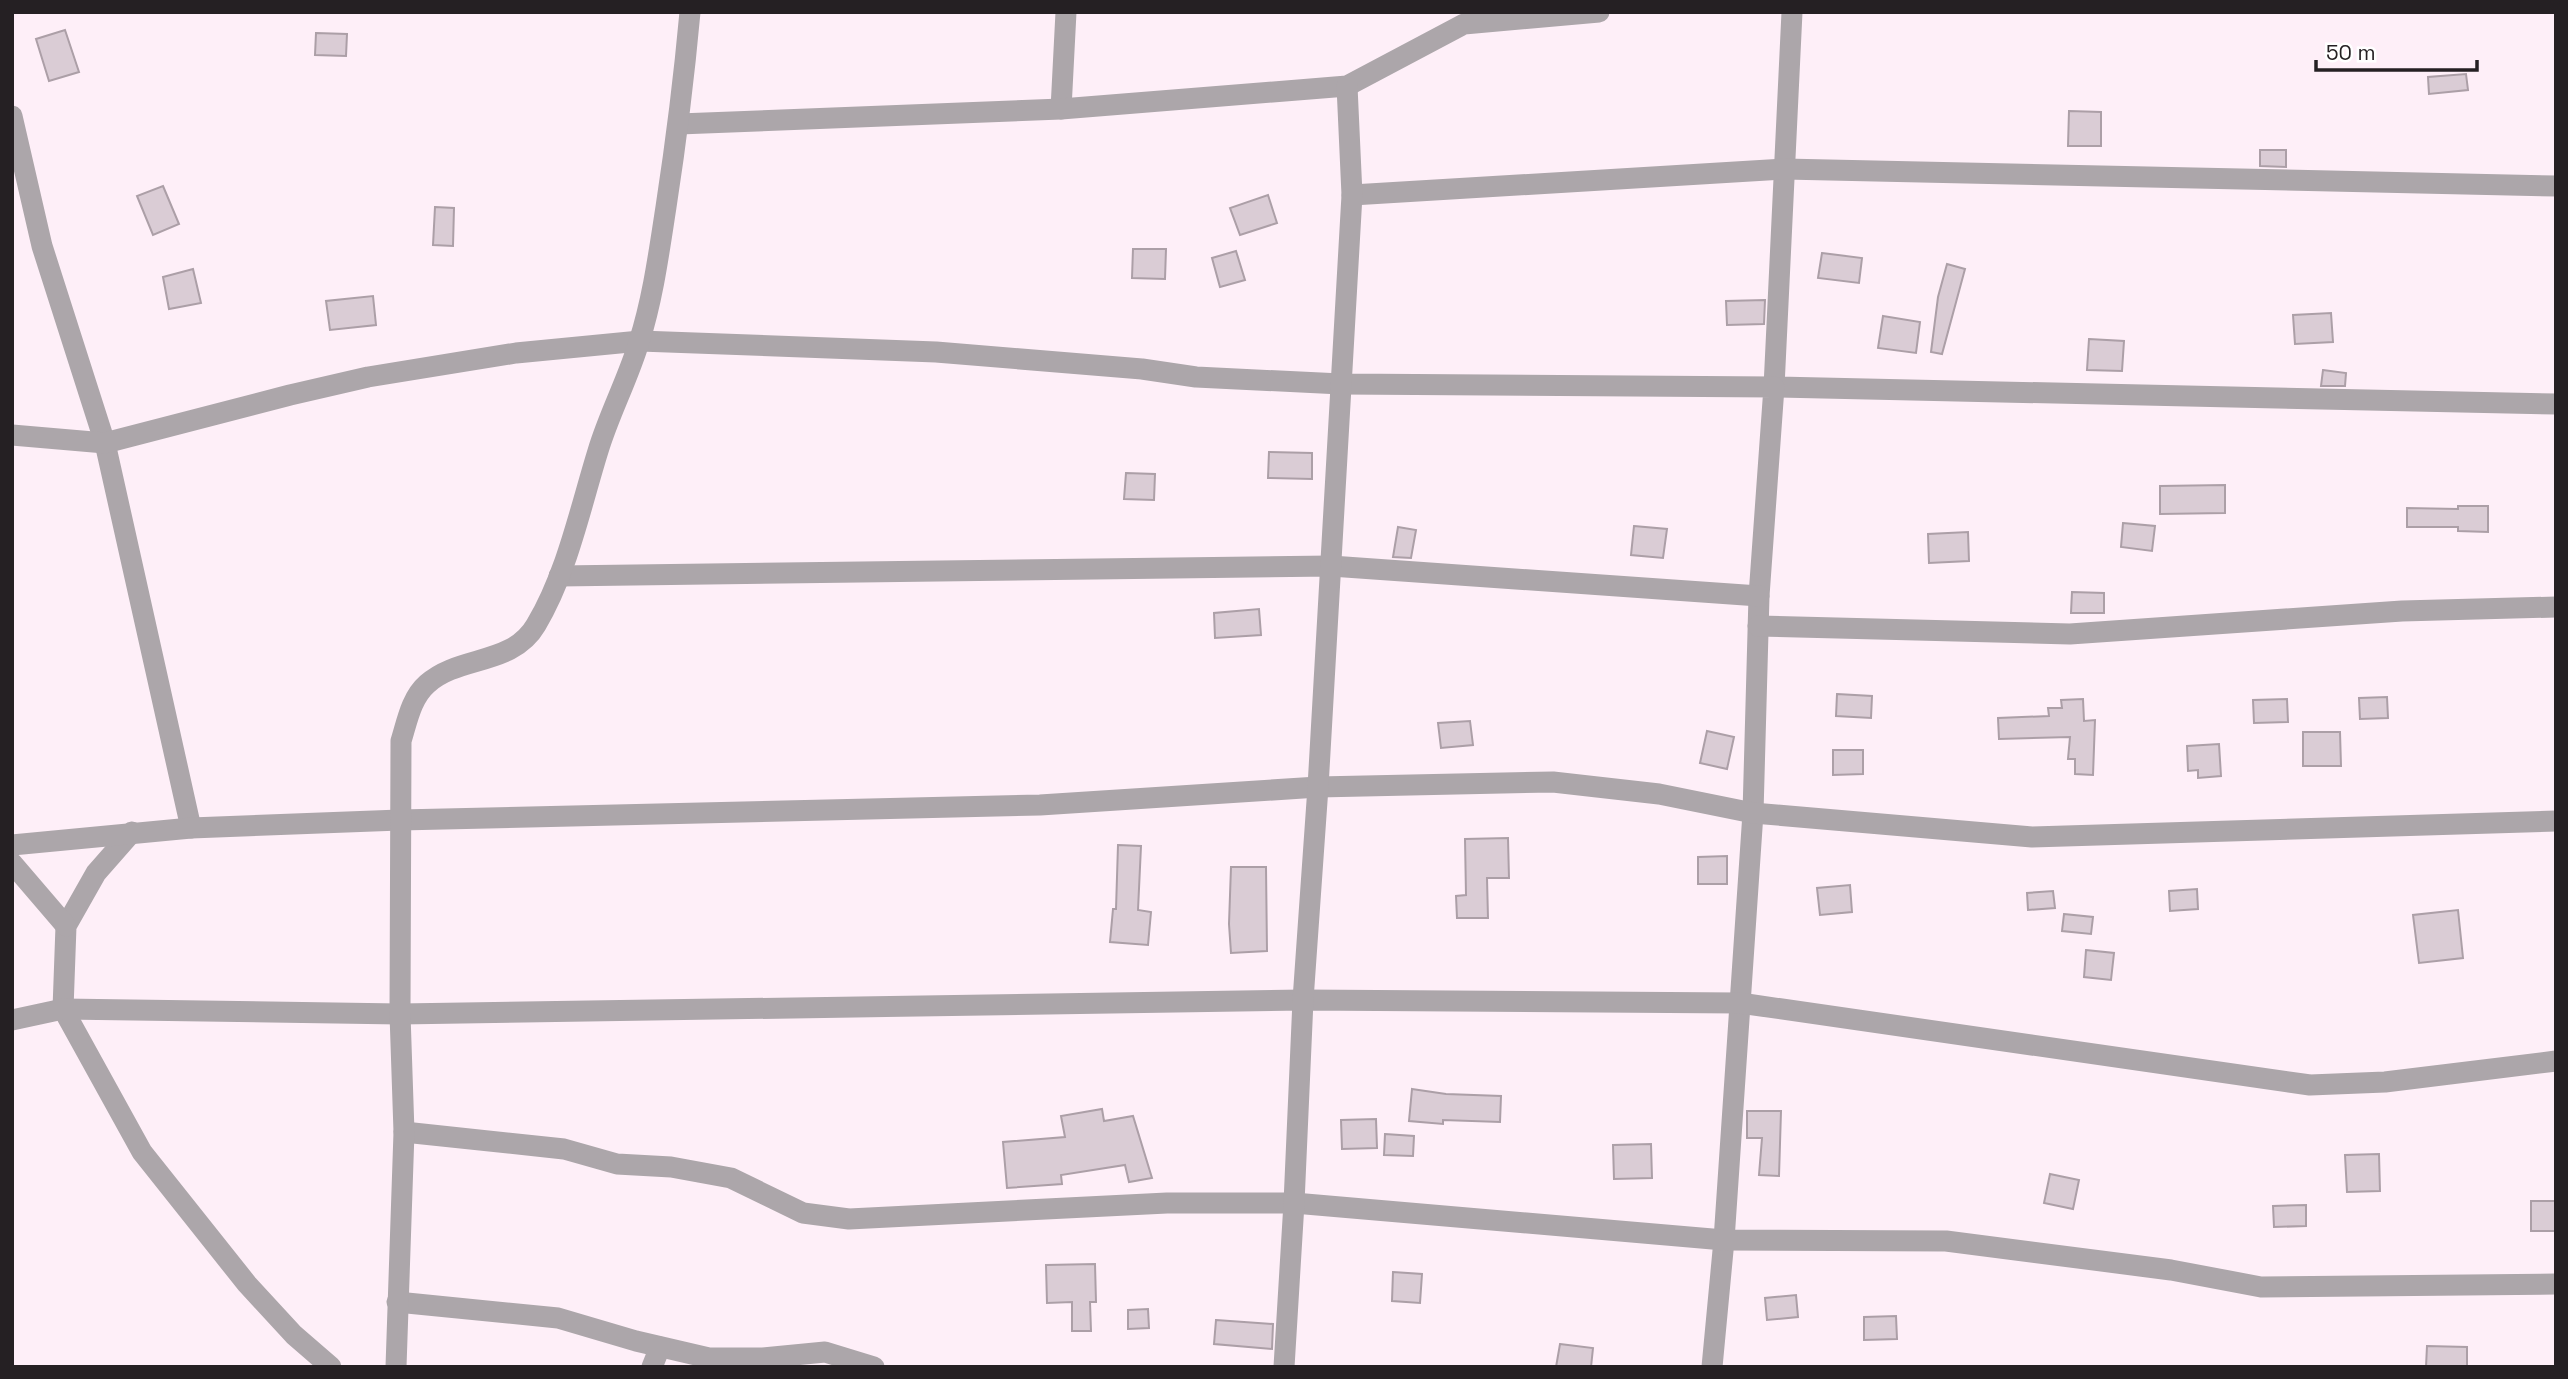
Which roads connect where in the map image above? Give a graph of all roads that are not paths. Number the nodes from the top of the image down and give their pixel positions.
1 (690, 12) edge
2 (1066, 12) edge
3 (1599, 12) edge
4 (1792, 12) edge
5 (1462, 18) edge
6 (1347, 86) junction
7 (1061, 109) junction
8 (12, 116) edge
9 (678, 124) junction
10 (1784, 169) junction
11 (2556, 186) edge
12 (1352, 195) junction
13 (640, 341) junction
14 (1341, 384) junction
15 (1774, 387) junction
16 (2556, 404) edge
17 (12, 435) edge
18 (105, 443) junction
19 (1331, 566) junction
20 (559, 576) junction
21 (1759, 596) junction
22 (2556, 607) edge
23 (1758, 626) junction
24 (1318, 787) junction
25 (1753, 813) junction
26 (400, 820) junction
27 (2556, 821) edge
28 (191, 828) junction
29 (132, 832) junction
30 (12, 845) edge
31 (12, 863) edge
32 (66, 926) junction
33 (1303, 1000) junction
34 (1740, 1003) junction
35 (63, 1009) junction
36 (400, 1014) junction
37 (12, 1020) edge
38 (2556, 1061) edge
39 (404, 1132) junction
40 (1294, 1203) junction
41 (1724, 1240) junction
42 (2556, 1283) edge
43 (397, 1301) junction
44 (660, 1347) junction
45 (331, 1367) edge
46 (396, 1367) edge
47 (652, 1367) edge
48 (874, 1367) edge
49 (1284, 1367) edge
50 (1712, 1367) edge

1 - 9 street
2 - 7 street
3 - 5 street
4 - 10 street
5 - 6 street
6 - 7 street
6 - 12 street
7 - 9 street
8 - 18 street
9 - 13 street
10 - 11 street
10 - 12 street
10 - 15 street
12 - 14 street
13 - 14 street
13 - 18 street
13 - 20 street
14 - 15 street
14 - 19 street
15 - 16 street
15 - 21 street
17 - 18 street
18 - 28 street
19 - 20 street
19 - 21 street
19 - 24 street
20 - 26 street
21 - 23 street
22 - 23 street
23 - 25 street
24 - 25 street
24 - 26 street
24 - 33 street
25 - 27 street
25 - 34 street
26 - 28 street
26 - 36 street
28 - 29 street
29 - 30 street
29 - 32 street
31 - 32 street
32 - 35 street
33 - 34 street
33 - 36 street
33 - 40 street
34 - 38 street
34 - 41 street
35 - 36 street
35 - 37 street
35 - 45 street
36 - 39 street
39 - 40 street
39 - 43 street
40 - 41 street
40 - 49 street
41 - 42 street
41 - 50 street
43 - 44 street
43 - 46 street
44 - 47 street
44 - 48 street

